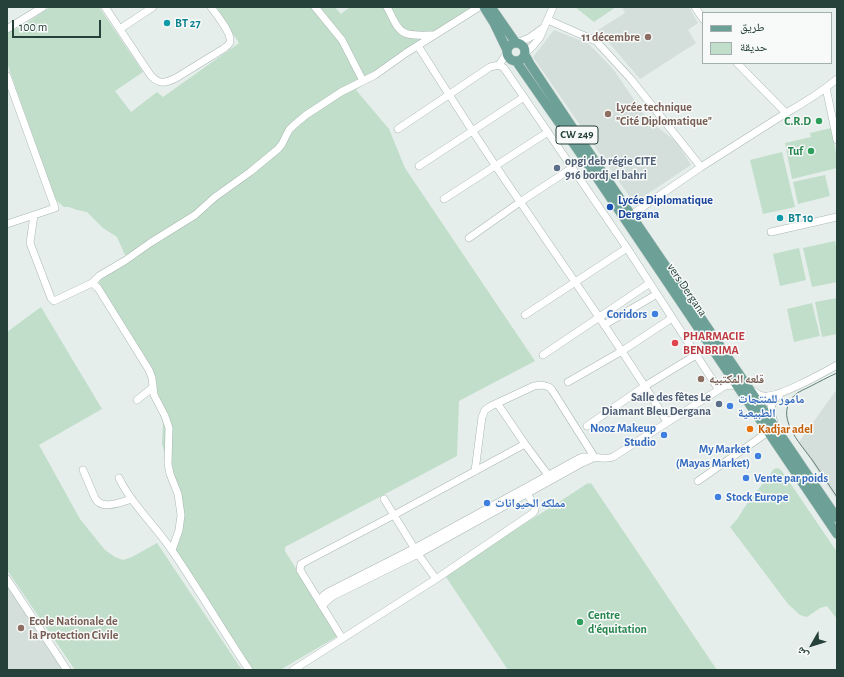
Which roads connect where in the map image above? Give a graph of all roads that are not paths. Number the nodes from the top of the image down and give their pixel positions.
1 (42, 7) edge
2 (105, 7) edge
3 (153, 7) edge
4 (211, 7) edge
5 (315, 7) edge
6 (387, 7) edge
7 (479, 7) edge
8 (484, 7) edge
9 (491, 7) edge
10 (553, 7) edge
11 (695, 7) edge
12 (702, 18) edge
13 (546, 23) junction
14 (7, 29) edge
15 (120, 29) junction
16 (435, 35) junction
17 (517, 43) junction
18 (418, 46) junction
19 (507, 52) junction
20 (525, 54) junction
21 (516, 61) junction
22 (738, 64) edge
23 (498, 65) junction
24 (506, 70) junction
25 (7, 76) edge
26 (837, 79) edge
27 (363, 81) junction
28 (826, 88) junction
29 (449, 95) junction
30 (524, 97) junction
31 (786, 113) junction
32 (398, 129) dead end
33 (472, 131) junction
34 (548, 132) junction
35 (837, 140) edge
36 (419, 166) dead end
37 (496, 166) junction
38 (701, 167) junction
39 (572, 168) junction
40 (444, 199) dead end
41 (520, 202) junction
42 (631, 215) junction
43 (34, 216) junction
44 (837, 217) edge
45 (7, 224) edge
46 (771, 232) dead end
47 (469, 238) dead end
48 (627, 248) junction
49 (574, 282) junction
50 (92, 283) junction
51 (650, 283) junction
52 (657, 294) junction
53 (525, 315) dead end
54 (599, 317) junction
55 (672, 318) junction
56 (604, 325) junction
57 (622, 351) junction
58 (543, 355) dead end
59 (696, 355) junction
60 (837, 365) edge
61 (729, 375) junction
62 (568, 382) dead end
63 (645, 386) junction
64 (737, 386) junction
65 (152, 388) junction
66 (721, 388) junction
67 (748, 388) junction
68 (781, 392) junction
69 (137, 400) dead end
70 (497, 403) junction
71 (667, 422) junction
72 (587, 426) dead end
73 (772, 430) junction
74 (525, 444) junction
75 (595, 458) junction
76 (82, 470) dead end
77 (475, 471) junction
78 (548, 475) junction
79 (119, 478) dead end
80 (698, 481) dead end
81 (526, 492) junction
82 (132, 498) junction
83 (384, 500) dead end
84 (394, 515) junction
85 (837, 518) edge
86 (837, 534) edge
87 (172, 550) junction
88 (417, 551) junction
89 (7, 579) edge
90 (436, 579) junction
91 (320, 604) junction
92 (342, 638) junction
93 (67, 670) edge
94 (249, 670) edge
95 (293, 670) edge

1 - 14 street
2 - 15 street
3 - 15 street
4 - 15 street
5 - 27 street
6 - 16 street
7 - 16 street
8 - 19 main road
9 - 17 main road
10 - 13 street
11 - 12 street
13 - 17 street
13 - 20 street
13 - 38 street
16 - 18 street
17 - 19 main road
17 - 20 main road
18 - 27 street
18 - 29 street
19 - 21 main road
19 - 23 street
20 - 21 main road
20 - 42 main road, CW 249
21 - 24 street
21 - 61 main road, vers Dergana
22 - 31 street
23 - 24 street
23 - 29 street
24 - 30 street
25 - 43 street
26 - 28 street
27 - 50 street
28 - 31 street
28 - 35 street
29 - 32 street
29 - 33 street
30 - 33 street
30 - 34 street
31 - 38 street
33 - 36 street
33 - 37 street
34 - 37 street
34 - 39 street
37 - 40 street
37 - 41 street
38 - 42 street
39 - 41 street
39 - 48 street
41 - 47 street
41 - 49 street
42 - 67 main road, CW 249
43 - 45 street
43 - 50 street
44 - 46 street
48 - 49 street
48 - 51 street
49 - 53 street
49 - 54 street
50 - 65 street
51 - 52 street
51 - 54 street
52 - 55 street
52 - 56 street
54 - 56 street
54 - 58 street
55 - 57 street
55 - 59 street
56 - 57 street
57 - 62 street
57 - 63 street
59 - 63 street
59 - 66 street
60 - 68 street
61 - 64 main road, vers Dergana
61 - 66 street
63 - 71 street
63 - 72 street
64 - 66 street
64 - 73 main road, vers Dergana
65 - 69 street
65 - 87 street
66 - 71 street
67 - 68 street
67 - 73 main road, CW 249
68 - 73 street
70 - 74 street
70 - 75 street
70 - 77 street
71 - 75 street
73 - 80 street
73 - 85 main road, CW 249
73 - 86 main road, vers Dergana
74 - 77 street
74 - 78 street
75 - 78 street
75 - 81 street
76 - 82 street
77 - 84 street
78 - 81 street
79 - 82 street
81 - 88 street
81 - 90 street
82 - 87 street
83 - 84 street
84 - 88 street
84 - 91 street
87 - 94 street
88 - 90 street
88 - 91 street
89 - 93 street
90 - 92 street
91 - 92 street
92 - 95 street

